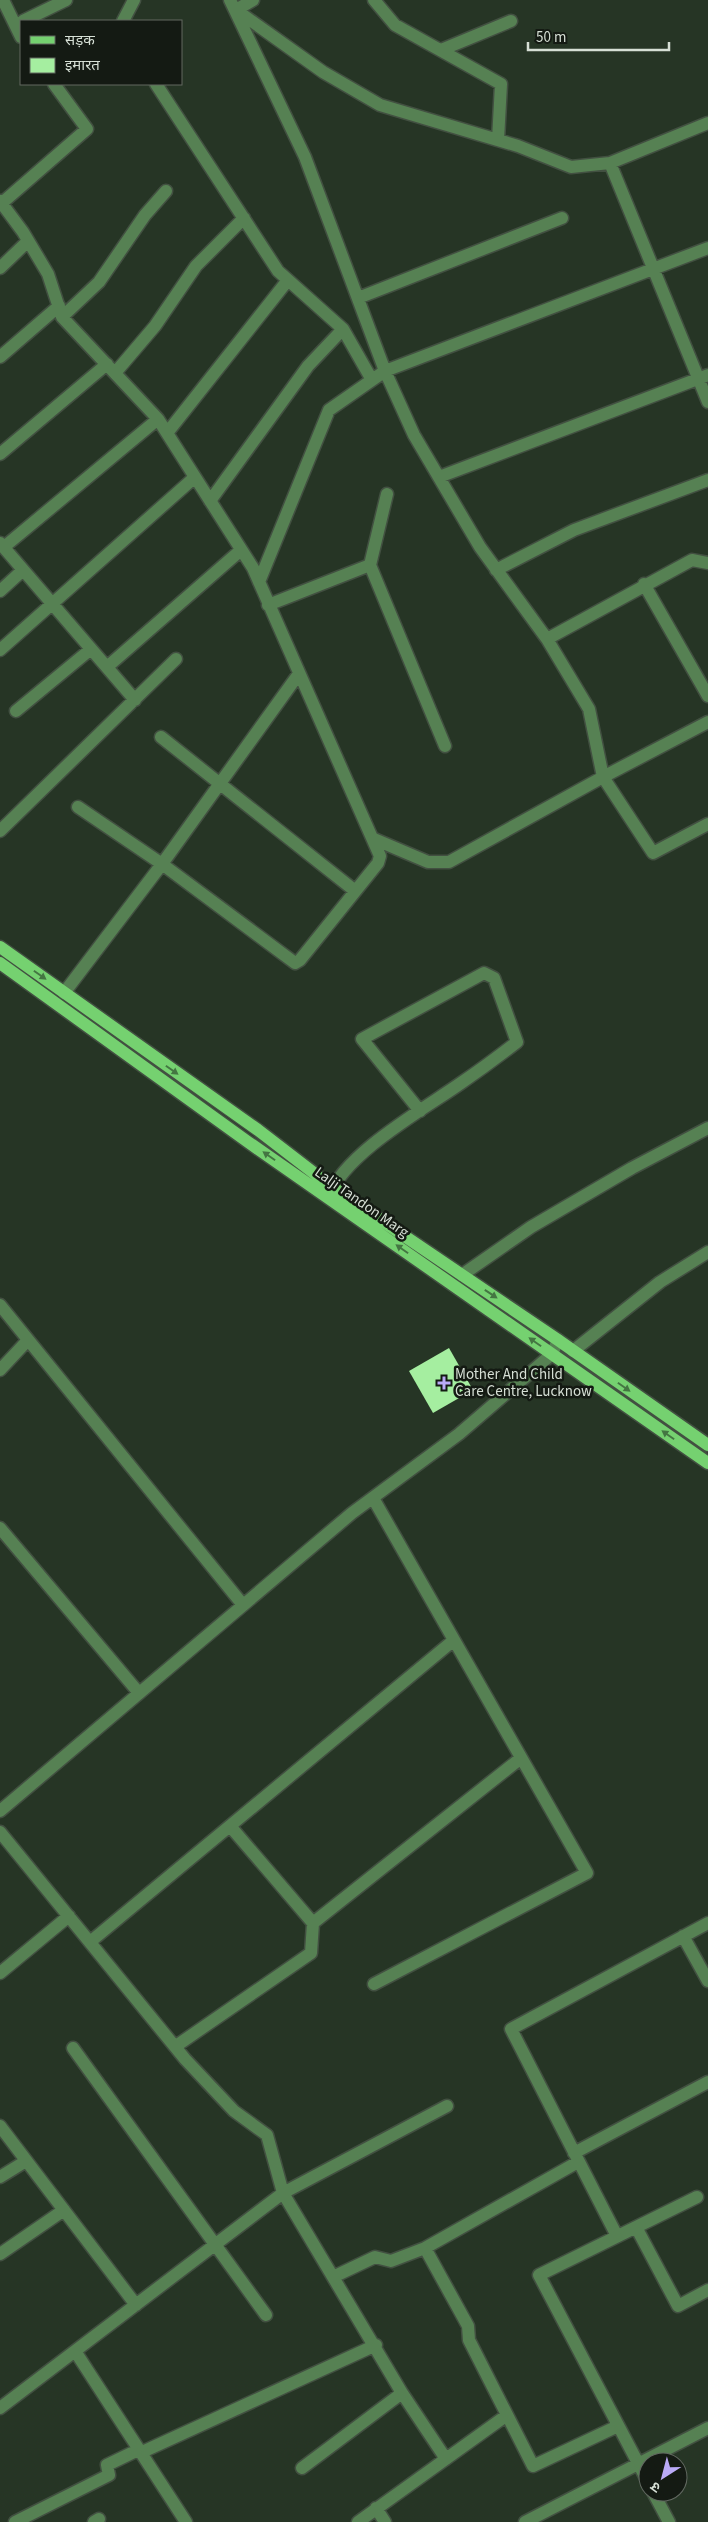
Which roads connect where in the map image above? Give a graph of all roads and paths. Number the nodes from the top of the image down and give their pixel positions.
1 (3, 0) edge
2 (66, 0) edge
3 (134, 0) edge
4 (253, 0) edge
5 (374, 0) edge
6 (233, 5) edge
7 (26, 20) edge
8 (124, 20) edge
9 (511, 21) dead end
10 (20, 23) edge
11 (441, 50) junction
12 (55, 85) edge
13 (157, 85) edge
14 (708, 123) edge
15 (498, 140) junction
16 (610, 162) junction
17 (166, 191) dead end
18 (1, 202) edge
19 (244, 218) junction
20 (562, 218) dead end
21 (28, 241) junction
22 (708, 248) edge
23 (0, 268) edge
24 (653, 268) junction
25 (288, 280) junction
26 (358, 298) junction
27 (61, 311) junction
28 (343, 329) junction
29 (0, 357) edge
30 (111, 369) junction
31 (385, 371) junction
32 (703, 377) edge
33 (372, 380) junction
34 (708, 402) edge
35 (158, 419) junction
36 (167, 433) junction
37 (0, 454) edge
38 (438, 477) junction
39 (195, 478) junction
40 (708, 480) edge
41 (387, 494) dead end
42 (210, 501) junction
43 (2, 545) edge
44 (241, 550) junction
45 (708, 563) edge
46 (370, 565) junction
47 (23, 570) junction
48 (496, 570) junction
49 (259, 582) junction
50 (644, 584) junction
51 (0, 591) edge
52 (53, 604) junction
53 (268, 604) junction
54 (547, 639) junction
55 (91, 649) junction
56 (0, 650) edge
57 (176, 659) dead end
58 (107, 667) junction
59 (298, 675) junction
60 (708, 696) edge
61 (135, 700) junction
62 (16, 711) dead end
63 (708, 722) edge
64 (161, 737) dead end
65 (445, 746) dead end
66 (603, 777) junction
67 (220, 783) junction
68 (78, 807) dead end
69 (708, 824) edge
70 (0, 831) edge
71 (374, 840) junction
72 (162, 864) junction
73 (354, 890) junction
74 (0, 947) edge
75 (0, 964) edge
76 (64, 993) junction
77 (420, 1111) junction
78 (708, 1128) edge
79 (330, 1192) junction
80 (708, 1252) edge
81 (462, 1275) junction
82 (0, 1305) edge
83 (28, 1340) junction
84 (558, 1340) junction
85 (573, 1351) junction
86 (552, 1354) junction
87 (0, 1370) edge
88 (708, 1445) edge
89 (708, 1463) edge
90 (372, 1498) junction
91 (0, 1528) edge
92 (243, 1605) junction
93 (454, 1640) junction
94 (139, 1693) junction
95 (521, 1758) junction
96 (0, 1810) edge
97 (230, 1826) junction
98 (0, 1832) edge
99 (69, 1916) junction
100 (314, 1923) junction
101 (708, 1923) edge
102 (683, 1936) junction
103 (90, 1942) junction
104 (0, 1973) edge
105 (708, 1981) edge
106 (374, 1984) dead end
107 (176, 2046) junction
108 (73, 2048) dead end
109 (708, 2082) edge
110 (447, 2106) dead end
111 (0, 2126) edge
112 (576, 2157) junction
113 (26, 2161) junction
114 (0, 2177) edge
115 (283, 2193) junction
116 (697, 2197) dead end
117 (64, 2210) junction
118 (636, 2227) junction
119 (617, 2236) junction
120 (215, 2244) junction
121 (425, 2248) junction
122 (0, 2254) edge
123 (332, 2277) junction
124 (708, 2290) edge
125 (136, 2305) junction
126 (266, 2315) dead end
127 (376, 2345) junction
128 (75, 2351) junction
129 (402, 2393) junction
130 (0, 2408) edge
131 (508, 2415) junction
132 (618, 2426) junction
133 (708, 2428) edge
134 (139, 2452) junction
135 (661, 2452) edge
136 (446, 2459) junction
137 (638, 2464) joint
138 (302, 2468) dead end
139 (658, 2502) edge
140 (376, 2508) junction
141 (539, 2519) edge
142 (15, 2522) edge
143 (186, 2522) edge
144 (358, 2522) edge
145 (384, 2522) edge
146 (526, 2522) edge
147 (669, 2522) edge

1 - 10 street
2 - 7 street
3 - 8 street
4 - 6 street
5 - 11 street
6 - 15 street
6 - 26 street
9 - 11 street
11 - 15 street
12 - 18 street
13 - 19 street
14 - 16 street
15 - 16 street
16 - 24 street
17 - 27 street
18 - 21 street
19 - 25 street
19 - 30 street
20 - 26 street
21 - 23 street
21 - 27 street
22 - 24 street
24 - 31 street
24 - 32 street
25 - 28 street
25 - 36 street
26 - 31 street
27 - 29 street
27 - 30 street
28 - 33 street
28 - 42 street
30 - 35 street
30 - 37 street
31 - 33 street
31 - 38 street
32 - 34 street
32 - 38 street
33 - 49 street
35 - 36 street
35 - 43 street
36 - 39 street
38 - 48 street
39 - 42 street
39 - 52 street
40 - 48 street
41 - 46 street
42 - 44 street
43 - 47 street
44 - 49 street
44 - 58 street
45 - 50 street
46 - 53 street
46 - 65 street
47 - 51 street
47 - 52 street
48 - 54 street
49 - 53 street
50 - 54 street
50 - 60 street
52 - 55 street
52 - 56 street
53 - 59 street
54 - 66 street
55 - 58 street
55 - 62 street
57 - 61 street
58 - 61 street
59 - 67 street
59 - 71 street
61 - 70 street
63 - 66 street
64 - 67 street
66 - 69 street
66 - 71 street
67 - 72 street
67 - 73 street
68 - 72 street
71 - 73 street
72 - 73 street
72 - 76 street
74 -> 76 main road, Lalji Tandon Marg
79 -> 75 main road, Lalji Tandon Marg
76 -> 79 main road, Lalji Tandon Marg
77 - 77 street
77 - 79 street
78 - 81 street
79 - 81 main road, Lalji Tandon Marg
86 -> 79 main road, Lalji Tandon Marg
80 - 85 street
81 -> 84 main road, Lalji Tandon Marg
82 - 83 street
83 - 87 street
83 - 92 street
84 - 85 main road, Lalji Tandon Marg
84 - 86 street
85 -> 88 main road, Lalji Tandon Marg
89 -> 86 main road, Lalji Tandon Marg
86 - 90 street
90 - 92 street
90 - 93 street
91 - 94 street
92 - 94 street
93 - 95 street
93 - 97 street
94 - 96 street
95 - 100 street
95 - 106 street
97 - 100 street
97 - 103 street
98 - 99 street
99 - 103 street
99 - 104 street
100 - 107 street
101 - 102 street
102 - 105 street
102 - 112 street
103 - 107 street
107 - 115 street
108 - 120 street
109 - 112 street
110 - 115 street
111 - 113 street
112 - 119 street
112 - 121 street
113 - 114 street
113 - 117 street
115 - 120 street
115 - 123 street
116 - 118 street
117 - 122 street
117 - 125 street
118 - 119 street
118 - 124 street
119 - 132 street
120 - 125 street
120 - 126 street
121 - 123 street
121 - 131 street
123 - 127 street
125 - 128 street
127 - 129 street
127 - 134 street
128 - 130 street
128 - 134 street
129 - 136 street
129 - 138 street
131 - 132 street
131 - 136 street
132 - 137 street
133 - 135 street
134 - 142 street
134 - 143 street
136 - 140 street
137 - 141 street
139 - 147 street
140 - 144 street
140 - 145 street
141 - 146 street

